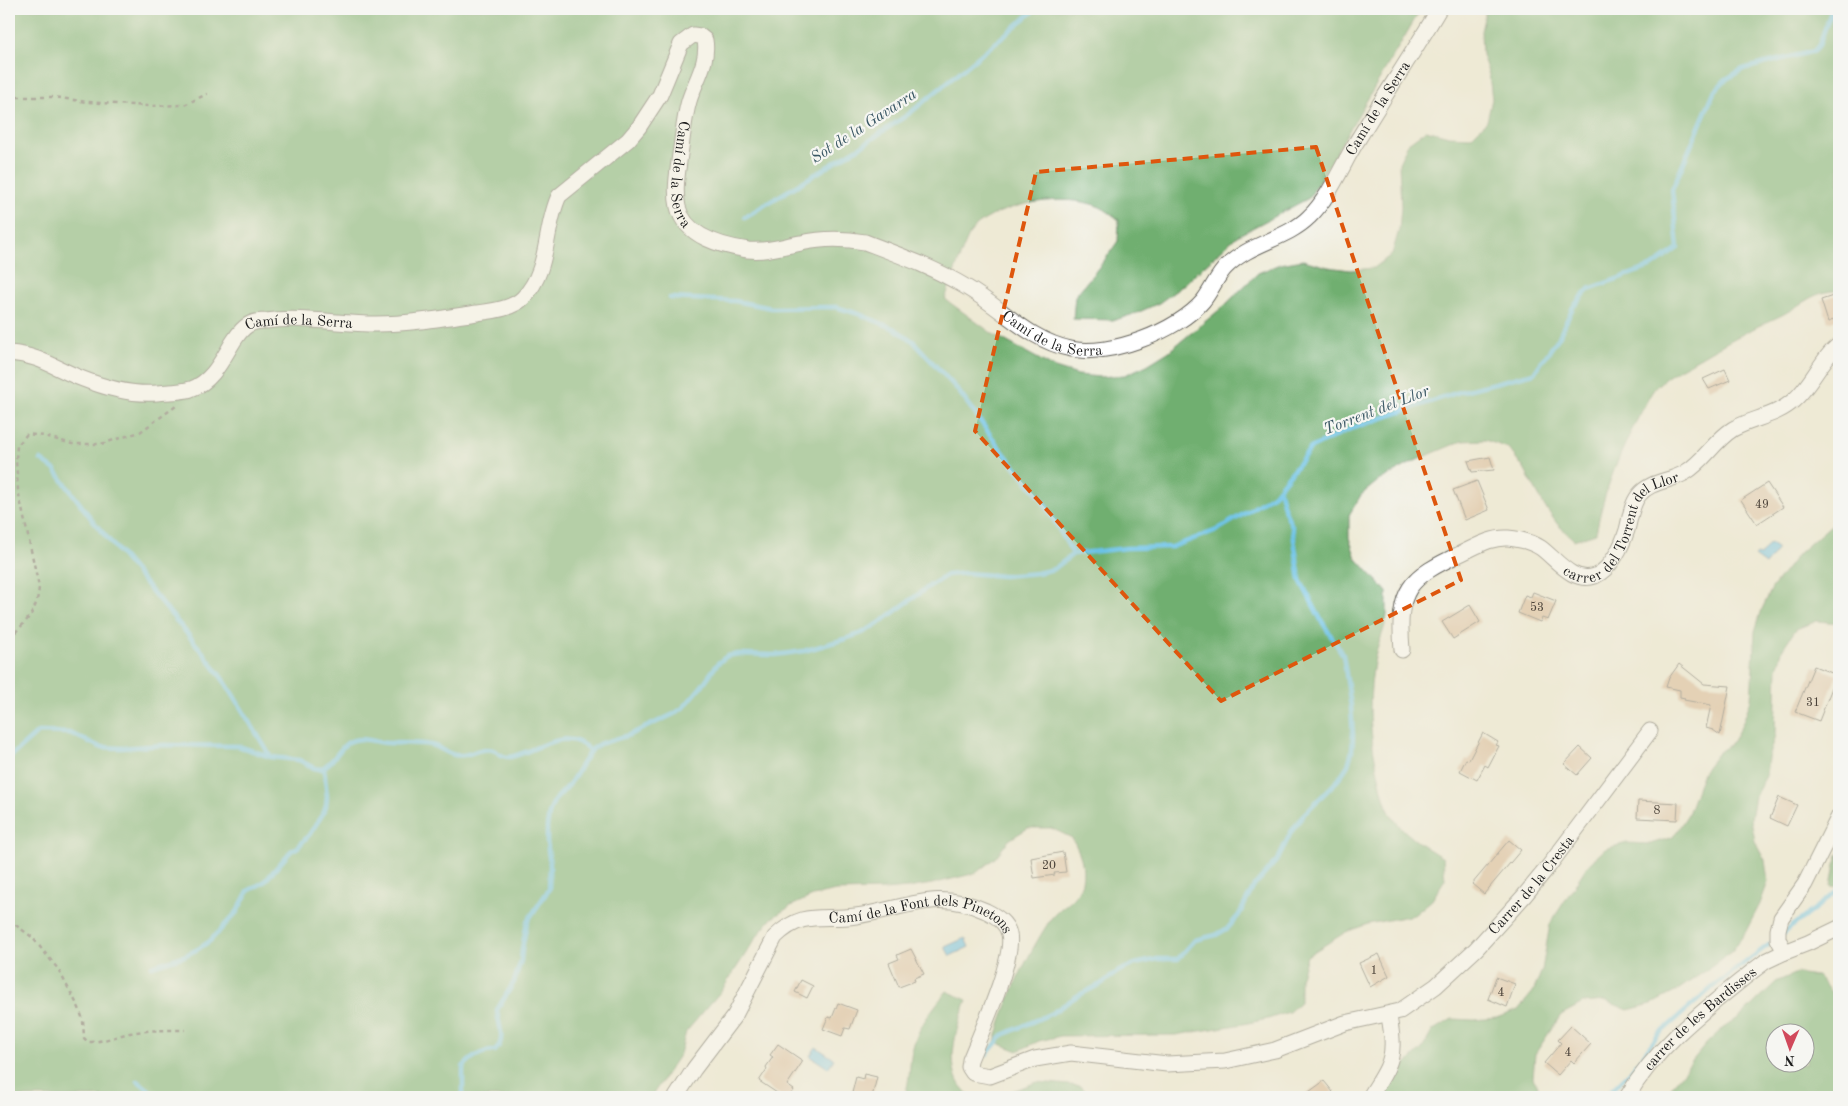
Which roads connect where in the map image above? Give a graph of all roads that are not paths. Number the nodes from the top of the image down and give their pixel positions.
1 (1440, 9) edge
2 (1839, 345) edge
3 (9, 354) edge
4 (1402, 650) dead end
5 (1650, 731) dead end
6 (1839, 816) edge
7 (1839, 928) edge
8 (1784, 952) junction
9 (1389, 1015) junction
10 (676, 1097) edge
11 (1370, 1097) edge
12 (1627, 1097) edge

1 - 3 street, Camí de la Serra
2 - 4 street, carrer del Torrent del Llor
5 - 9 street, Carrer de la Cresta
6 - 8 street
7 - 8 street
8 - 12 street, carrer de les Bardisses
9 - 10 street, Camí de la Font dels Pinetons
9 - 11 street

